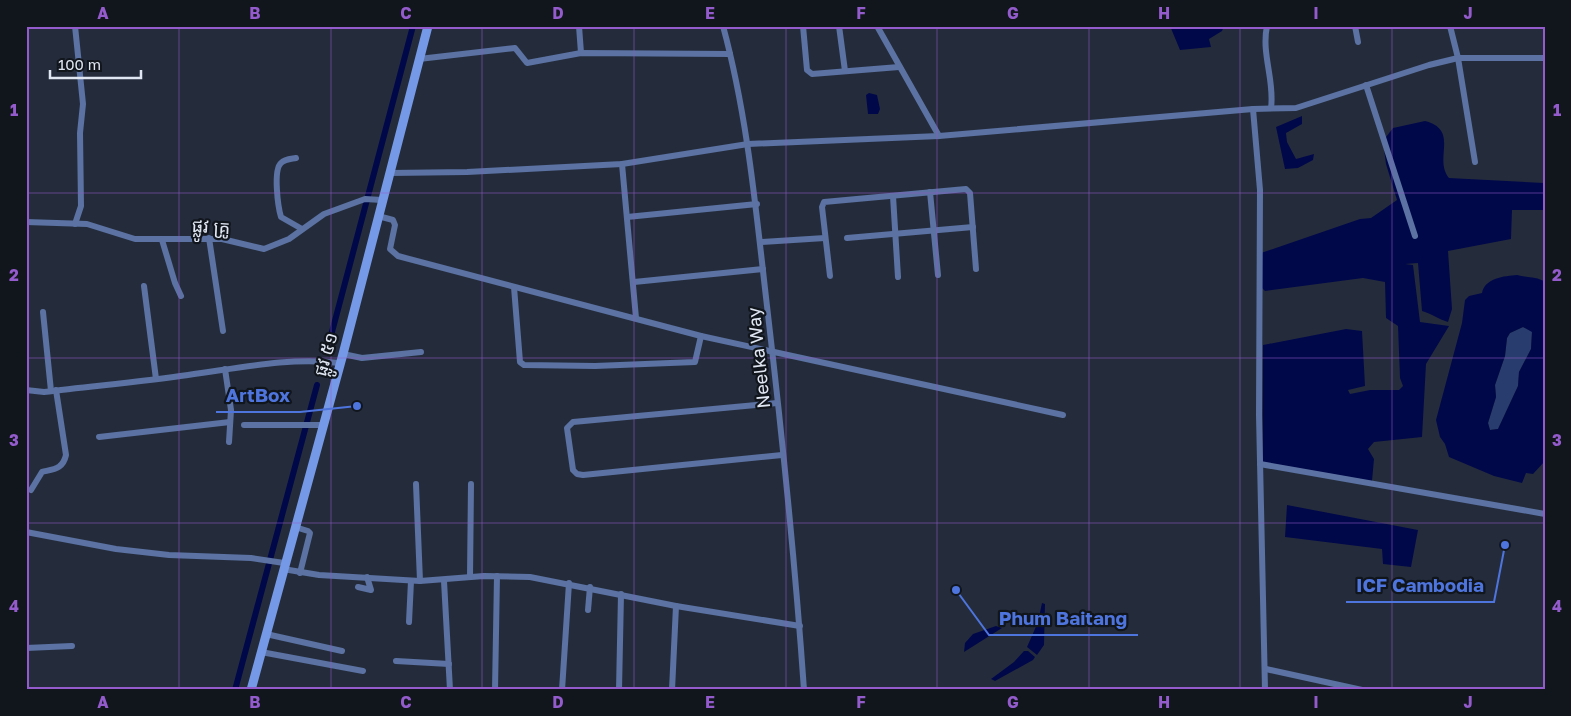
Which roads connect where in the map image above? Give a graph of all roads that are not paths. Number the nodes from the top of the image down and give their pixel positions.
1 (75, 26) edge
2 (428, 26) edge
3 (579, 26) edge
4 (723, 26) edge
5 (803, 26) edge
6 (839, 26) edge
7 (878, 26) edge
8 (1267, 26) edge
9 (1355, 26) edge
10 (1450, 26) edge
11 (1358, 42) dead end
12 (581, 52) junction
13 (730, 54) junction
14 (1458, 58) junction
15 (1545, 58) edge
16 (419, 59) junction
17 (900, 66) junction
18 (845, 71) junction
19 (1366, 85) junction
20 (1271, 108) junction
21 (1253, 109) junction
22 (939, 136) junction
23 (748, 144) junction
24 (296, 158) dead end
25 (1476, 162) dead end
26 (622, 164) junction
27 (390, 173) junction
28 (930, 192) junction
29 (893, 196) junction
30 (380, 199) junction
31 (757, 204) junction
32 (378, 216) junction
33 (627, 217) junction
34 (26, 222) edge
35 (74, 224) junction
36 (973, 227) junction
37 (302, 230) junction
38 (934, 230) junction
39 (894, 233) junction
40 (1415, 236) dead end
41 (209, 238) junction
42 (825, 238) junction
43 (847, 238) dead end
44 (162, 240) junction
45 (761, 242) junction
46 (763, 269) junction
47 (976, 269) dead end
48 (938, 275) dead end
49 (830, 276) dead end
50 (898, 277) dead end
51 (634, 282) junction
52 (144, 286) dead end
53 (514, 287) junction
54 (182, 296) dead end
55 (43, 312) dead end
56 (636, 318) junction
57 (223, 331) dead end
58 (701, 336) junction
59 (422, 352) dead end
60 (773, 353) junction
61 (347, 357) junction
62 (225, 369) junction
63 (156, 380) junction
64 (26, 390) edge
65 (54, 391) junction
66 (777, 403) junction
67 (1062, 415) dead end
68 (230, 422) junction
69 (244, 425) dead end
70 (319, 425) junction
71 (99, 437) dead end
72 (229, 442) dead end
73 (782, 455) junction
74 (1260, 464) junction
75 (416, 484) dead end
76 (471, 484) dead end
77 (31, 490) dead end
78 (1545, 514) edge
79 (300, 528) junction
80 (26, 532) edge
81 (288, 568) junction
82 (497, 576) junction
83 (367, 577) junction
84 (470, 577) junction
85 (410, 581) junction
86 (420, 581) junction
87 (444, 581) junction
88 (569, 583) junction
89 (358, 586) dead end
90 (590, 587) junction
91 (621, 594) junction
92 (676, 606) junction
93 (588, 610) dead end
94 (410, 622) dead end
95 (800, 626) junction
96 (272, 635) junction
97 (72, 646) dead end
98 (26, 648) edge
99 (342, 651) dead end
100 (268, 654) junction
101 (396, 661) dead end
102 (449, 664) junction
103 (1266, 668) junction
104 (363, 671) dead end
105 (254, 688) edge
106 (450, 690) edge
107 (494, 690) edge
108 (562, 690) edge
109 (619, 690) edge
110 (672, 690) edge
111 (804, 690) edge
112 (1264, 690) edge
113 (1362, 690) edge

1 - 35 street
2 - 16 main road, ផ្លូវ ៥១
3 - 12 street
4 - 13 street, Neelka Way
5 - 18 street
6 - 18 street
7 - 17 street
8 - 20 street
9 - 11 street
10 - 14 street
12 - 13 street
12 - 16 street
13 - 23 street, Neelka Way
14 - 15 street
14 - 19 street
14 - 25 street
16 - 27 main road, ផ្លូវ ៥១
17 - 18 street
17 - 22 street
19 - 20 street
19 - 40 street
20 - 21 street
21 - 22 street
21 - 74 street
22 - 23 street
23 - 26 street
23 - 31 street, Neelka Way
24 - 37 street
26 - 27 street
26 - 33 street
27 - 30 main road, ផ្លូវ ៥១
28 - 29 street
28 - 36 street
28 - 38 street
29 - 39 street
29 - 42 street
30 - 32 main road, ផ្លូវ ៥១
30 - 37 street, ផ្លូវ គ្រូ
31 - 33 street
31 - 45 street, Neelka Way
32 - 53 street
32 - 61 main road, ផ្លូវ ៥១
33 - 51 street
34 - 35 street, ផ្លូវ គ្រូ
35 - 44 street, ផ្លូវ គ្រូ
36 - 38 street
36 - 47 street
37 - 41 street, ផ្លូវ គ្រូ
38 - 39 street
38 - 48 street
39 - 43 street
39 - 50 street
41 - 44 street, ផ្លូវ គ្រូ
41 - 57 street
42 - 45 street
42 - 49 street
44 - 54 street
45 - 46 street, Neelka Way
46 - 51 street
46 - 60 street, Neelka Way
51 - 56 street
52 - 63 street
53 - 56 street
53 - 58 street
55 - 65 street
56 - 58 street
58 - 60 street
59 - 61 street
60 - 66 street, Neelka Way
60 - 67 street
61 - 62 street
61 - 70 main road, ផ្លូវ ៥១
62 - 63 street
62 - 68 street
63 - 65 street
64 - 65 street
65 - 77 street
66 - 73 street, Neelka Way
66 - 73 street
68 - 71 street
68 - 72 street
69 - 70 street
70 - 79 main road, ផ្លូវ ៥១
73 - 95 street, Neelka Way
74 - 78 street
74 - 103 street
75 - 86 street
76 - 84 street
79 - 81 main road, ផ្លូវ ៥១
79 - 81 street
80 - 81 street
81 - 83 street
81 - 96 main road, ផ្លូវ ៥១
82 - 84 street
82 - 88 street
82 - 107 street
83 - 85 street
83 - 89 street
84 - 87 street
85 - 86 street
85 - 94 street
86 - 87 street
87 - 102 street
88 - 90 street
88 - 108 street
90 - 91 street
90 - 93 street
91 - 92 street
91 - 109 street
92 - 95 street
92 - 110 street
95 - 111 street, Neelka Way
96 - 99 street
96 - 100 main road, ផ្លូវ ៥១
97 - 98 street
100 - 104 street
100 - 105 main road, ផ្លូវ ៥១
101 - 102 street
102 - 106 street
103 - 112 street
103 - 113 street

